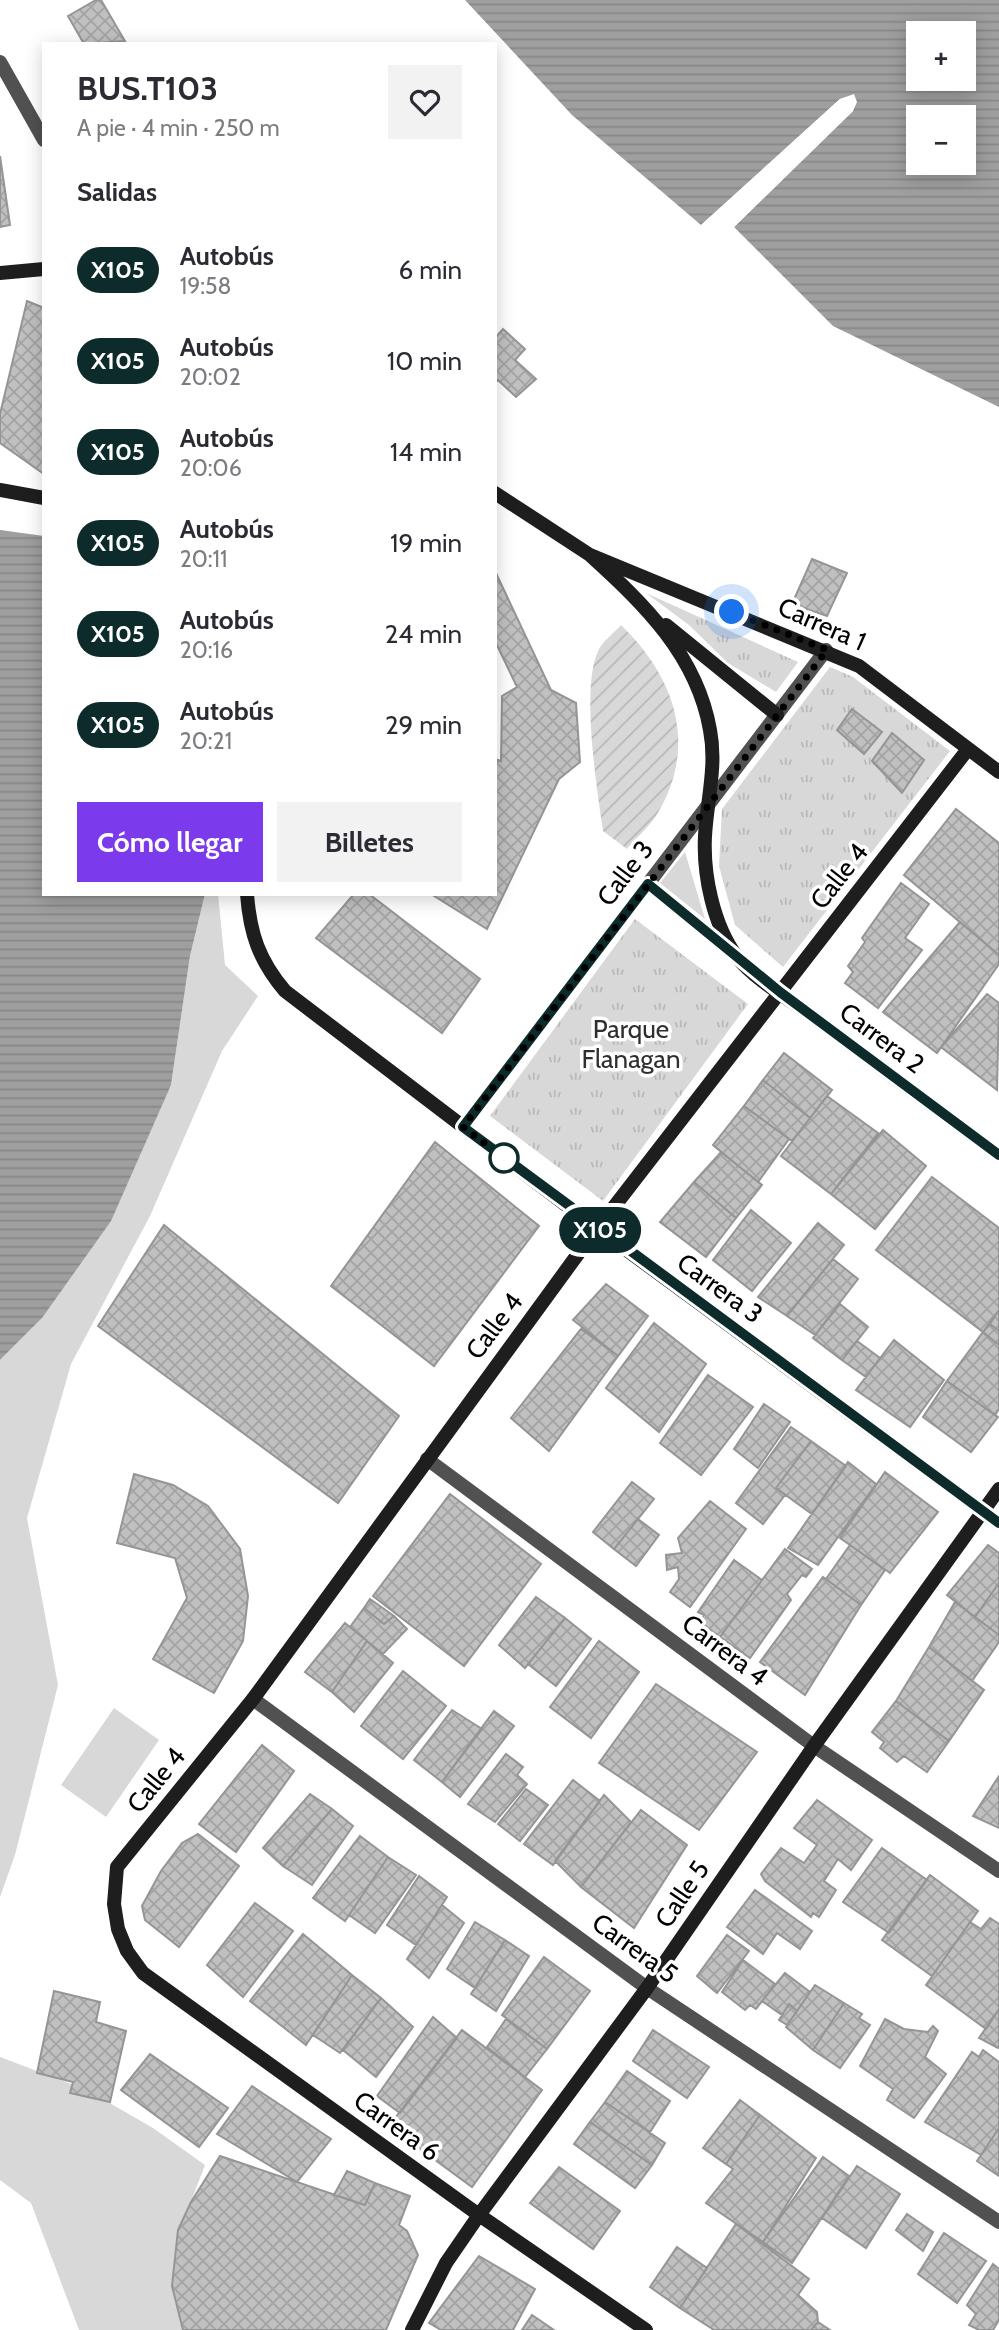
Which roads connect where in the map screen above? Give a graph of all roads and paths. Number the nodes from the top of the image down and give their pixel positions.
1 (0, 62) edge
2 (42, 136) edge
3 (42, 269) edge
4 (0, 273) edge
5 (0, 490) edge
6 (497, 494) edge
7 (42, 498) edge
8 (590, 555) junction
9 (652, 614) junction
10 (827, 650) junction
11 (777, 715) junction
12 (968, 749) junction
13 (999, 772) edge
14 (709, 804) junction
15 (648, 884) junction
16 (247, 896) edge
17 (737, 957) junction
18 (780, 992) junction
19 (463, 1127) junction
20 (999, 1155) edge
21 (598, 1229) junction
22 (427, 1459) junction
23 (999, 1489) edge
24 (982, 1512) junction
25 (999, 1523) edge
26 (253, 1699) junction
27 (814, 1746) junction
28 (999, 1871) edge
29 (127, 1951) joint
30 (647, 1988) junction
31 (479, 2215) junction
32 (999, 2222) edge
33 (412, 2330) edge
34 (646, 2330) edge

1 - 2 street
3 - 4 street
5 - 7 street
6 - 8 street, Carrera 1
8 - 9 street, Carrera 2
8 - 10 street, Carrera 1
9 - 11 street
9 - 14 street, Carrera 2
10 - 11 street, Calle 3
10 - 12 street, Carrera 1
11 - 14 street, Calle 3
12 - 13 street, Carrera 1
12 - 18 street, Calle 4
14 - 15 street, Calle 3
14 - 17 street, Carrera 2
15 - 17 street, Carrera 2
15 - 19 street, Calle 3
16 - 19 street, Carrera 3
17 - 18 street, Carrera 2
18 - 20 street, Carrera 2
18 - 21 street, Calle 4
19 - 21 street, Carrera 3
21 - 22 street, Calle 4
21 - 24 street, Carrera 3
22 - 26 street, Calle 4
22 - 27 street, Carrera 4
23 - 24 street, Calle 5
24 - 25 street, Carrera 3
24 - 27 street, Calle 5
26 - 29 street, Calle 4
26 - 30 street, Carrera 5
27 - 28 street, Carrera 4
27 - 30 street, Calle 5
29 - 31 street, Carrera 6
30 - 31 street, Calle 5
30 - 32 street, Carrera 5
31 - 33 street, Calle 5
31 - 34 street, Carrera 6

